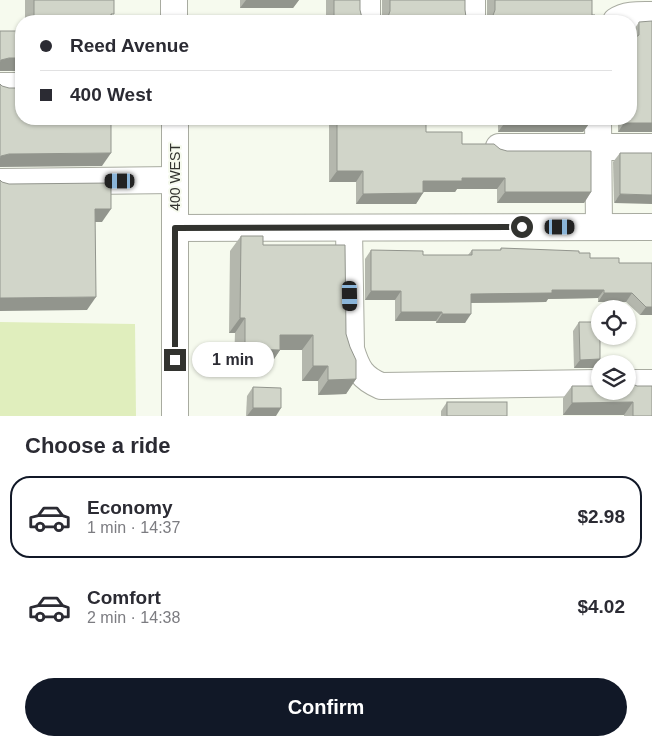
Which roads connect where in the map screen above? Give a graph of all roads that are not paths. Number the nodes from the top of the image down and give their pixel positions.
1 (174, 0) edge
2 (367, 0) edge
3 (472, 0) edge
4 (174, 15) edge
5 (367, 15) edge
6 (472, 15) edge
7 (637, 16) edge
8 (652, 16) edge
9 (0, 86) edge
10 (15, 86) edge
11 (175, 125) edge
12 (598, 125) edge
13 (598, 146) junction
14 (499, 147) edge
15 (652, 147) edge
16 (175, 180) junction
17 (0, 182) edge
18 (599, 227) junction
19 (652, 227) edge
20 (175, 228) junction
21 (349, 228) junction
22 (591, 383) edge
23 (636, 383) edge
24 (652, 383) edge
25 (175, 416) edge

1 - 4 street
2 - 5 street
3 - 6 street
7 - 8 street
9 - 10 street
11 - 16 street, 400 WEST
12 - 13 street
13 - 14 street
13 - 15 street
13 - 18 street
16 - 17 street
16 - 20 street, 400 WEST
18 - 19 street
18 - 21 street
20 - 21 street
20 - 25 street, 400 WEST
21 - 22 street
23 - 24 street

